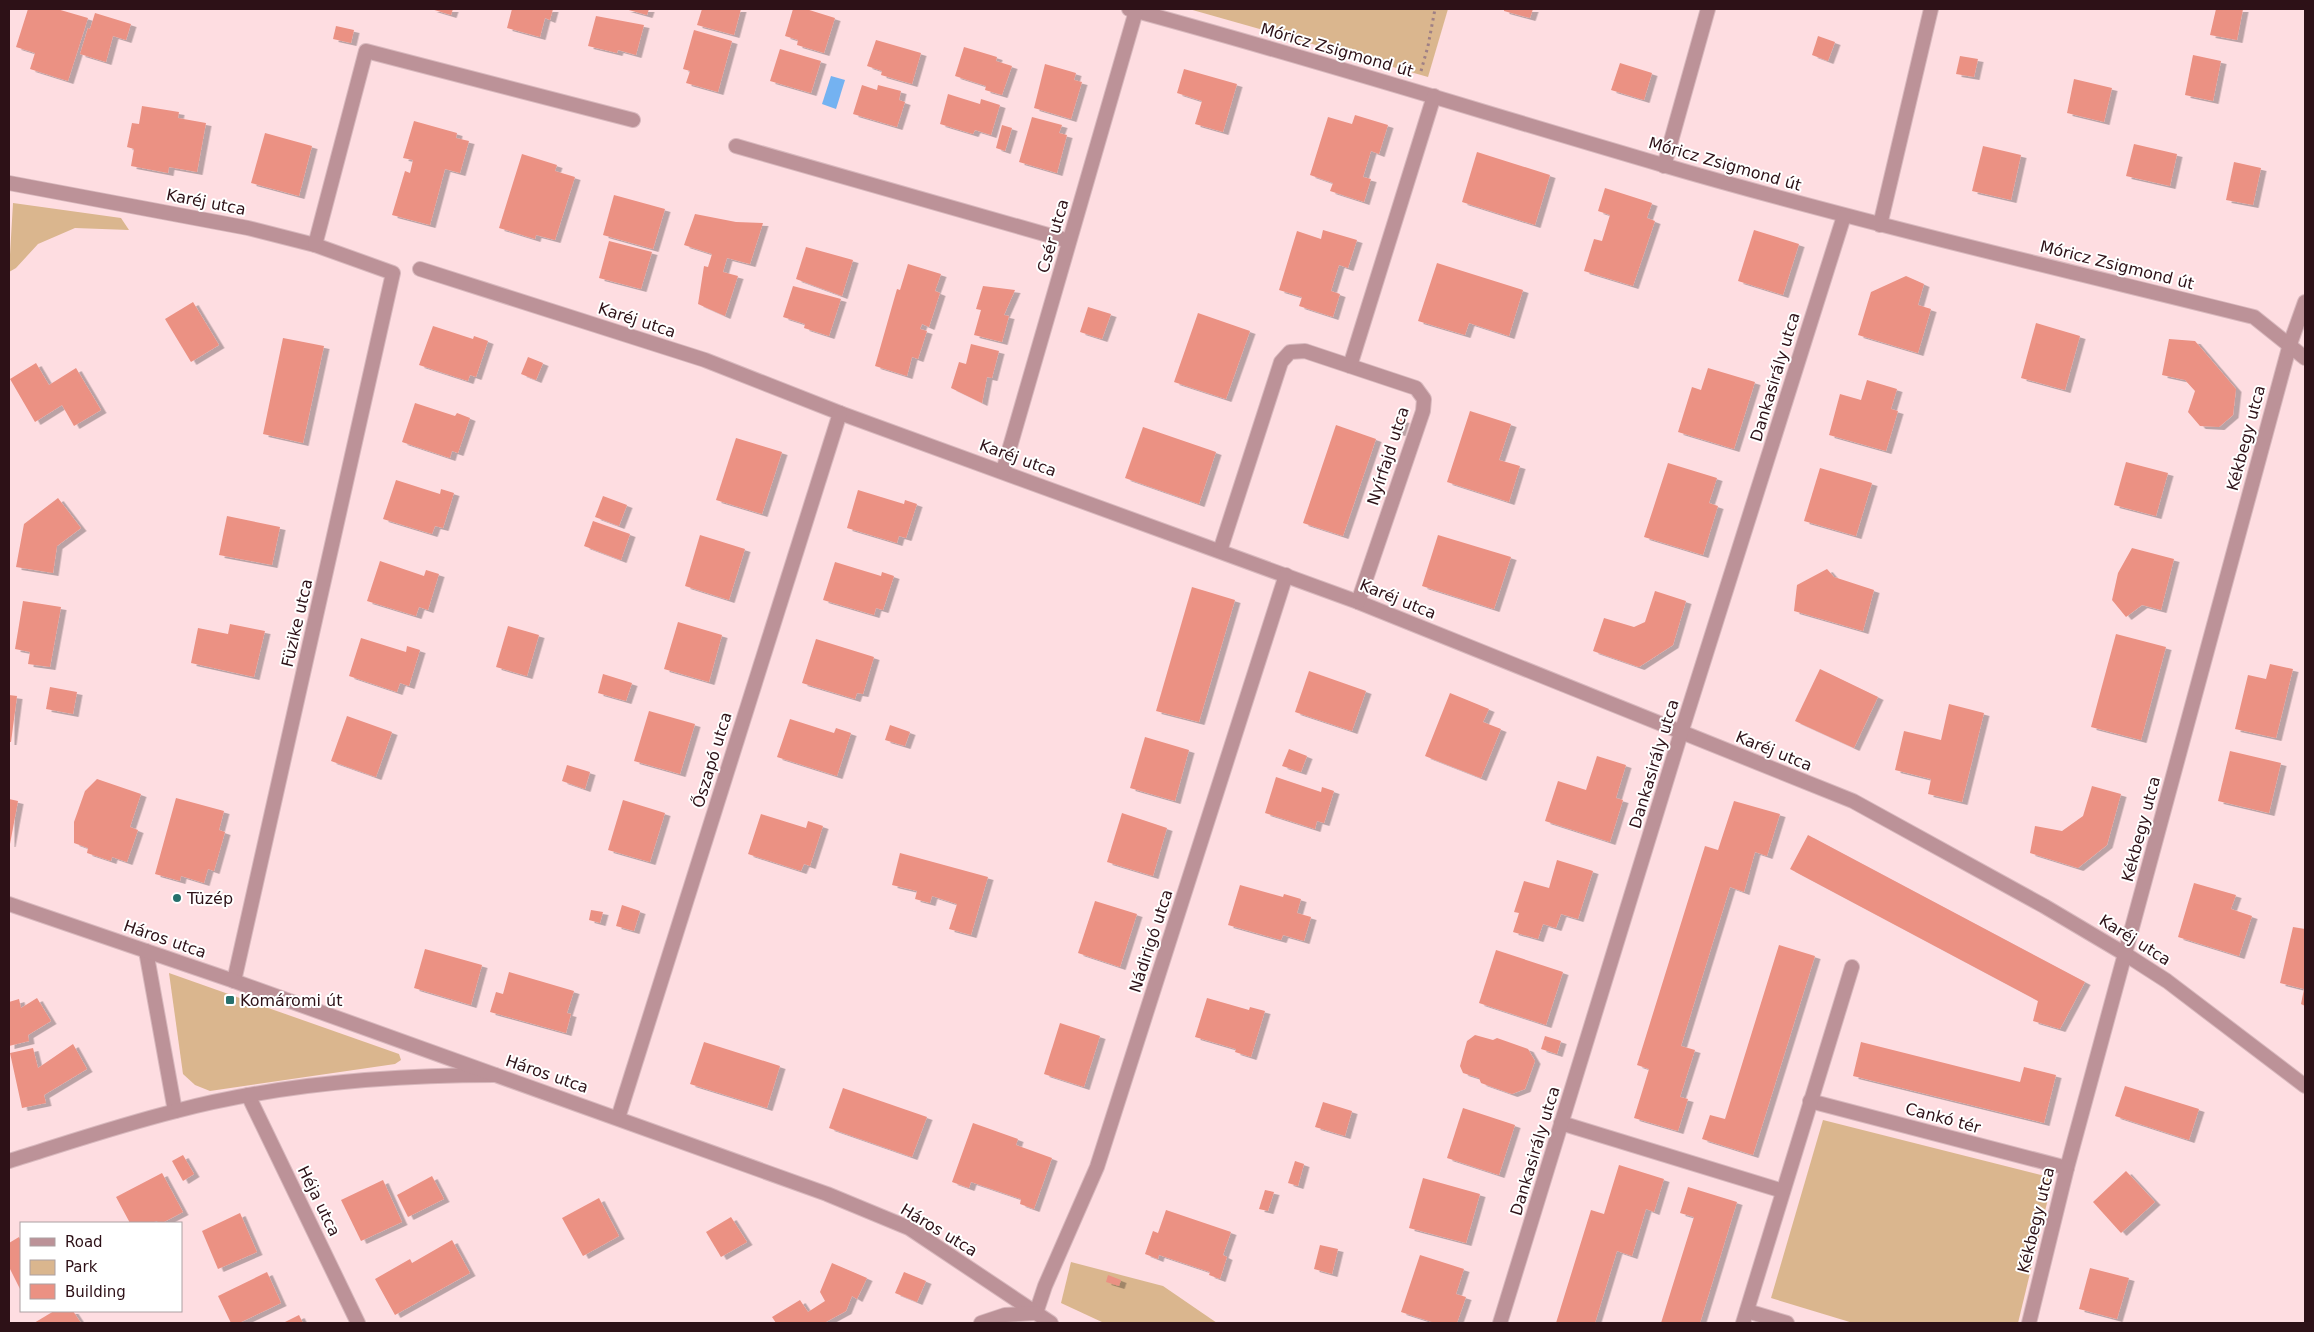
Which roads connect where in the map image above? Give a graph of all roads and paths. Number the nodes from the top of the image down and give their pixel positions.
1 (1435, 9) edge
2 (1708, 9) edge
3 (1931, 9) edge
4 (1132, 10) edge
5 (1415, 90) junction
6 (1434, 96) junction
7 (633, 120) dead end
8 (736, 146) dead end
9 (1664, 166) junction
10 (9, 183) edge
11 (1844, 216) junction
12 (1880, 225) junction
13 (1070, 241) junction
14 (315, 245) junction
15 (420, 268) dead end
16 (393, 273) joint
17 (2305, 302) edge
18 (2290, 344) junction
19 (2305, 358) edge
20 (1350, 366) junction
21 (840, 413) junction
22 (1003, 471) junction
23 (1220, 551) junction
24 (1286, 575) junction
25 (1358, 602) junction
26 (1681, 733) junction
27 (9, 904) edge
28 (146, 951) junction
29 (2125, 954) junction
30 (1852, 967) dead end
31 (234, 981) junction
32 (498, 1075) junction
33 (2305, 1086) edge
34 (248, 1095) junction
35 (1810, 1101) junction
36 (176, 1111) junction
37 (618, 1118) junction
38 (1561, 1123) junction
39 (9, 1161) edge
40 (2066, 1168) junction
41 (1783, 1191) junction
42 (1036, 1312) junction
43 (1745, 1317) edge
44 (358, 1323) edge
45 (981, 1323) edge
46 (1052, 1323) edge
47 (1500, 1323) edge
48 (1787, 1323) edge
49 (2029, 1323) edge

1 - 5 path
2 - 9 street
3 - 12 street
4 - 5 street, Móricz Zsigmond út
4 - 13 street, Csér utca
5 - 6 street, Móricz Zsigmond út
6 - 9 street, Móricz Zsigmond út
6 - 20 street
7 - 14 street
8 - 13 street
9 - 11 street, Móricz Zsigmond út
10 - 14 street, Karéj utca
11 - 12 street, Móricz Zsigmond út
11 - 26 street, Dankasirály utca
12 - 18 street, Móricz Zsigmond út
13 - 22 street, Csér utca
14 - 16 street, Karéj utca
15 - 21 street, Karéj utca
16 - 31 street, Füzike utca
17 - 18 street, Kékbegy utca
18 - 19 street, Móricz Zsigmond út
18 - 29 street, Kékbegy utca
20 - 23 street, Nyírfajd utca
20 - 25 street, Nyírfajd utca
21 - 22 street, Karéj utca
21 - 37 street, Őszapó utca
22 - 23 street, Karéj utca
23 - 24 street, Karéj utca
24 - 25 street, Karéj utca
24 - 42 street, Nádirigó utca
25 - 26 street, Karéj utca
26 - 29 street, Karéj utca
26 - 38 street, Dankasirály utca
27 - 28 street, Háros utca
28 - 31 street, Háros utca
28 - 36 street
29 - 33 street, Karéj utca
29 - 40 street, Kékbegy utca
30 - 35 street
31 - 32 street, Háros utca
32 - 34 street
32 - 37 street, Háros utca
34 - 36 street
34 - 44 street, Héja utca
35 - 40 street, Cankó tér
35 - 41 street
36 - 39 street
37 - 42 street, Háros utca
38 - 41 street
38 - 47 street, Dankasirály utca
40 - 49 street, Kékbegy utca
41 - 43 street
42 - 45 street
42 - 46 street, Háros utca
43 - 48 street

